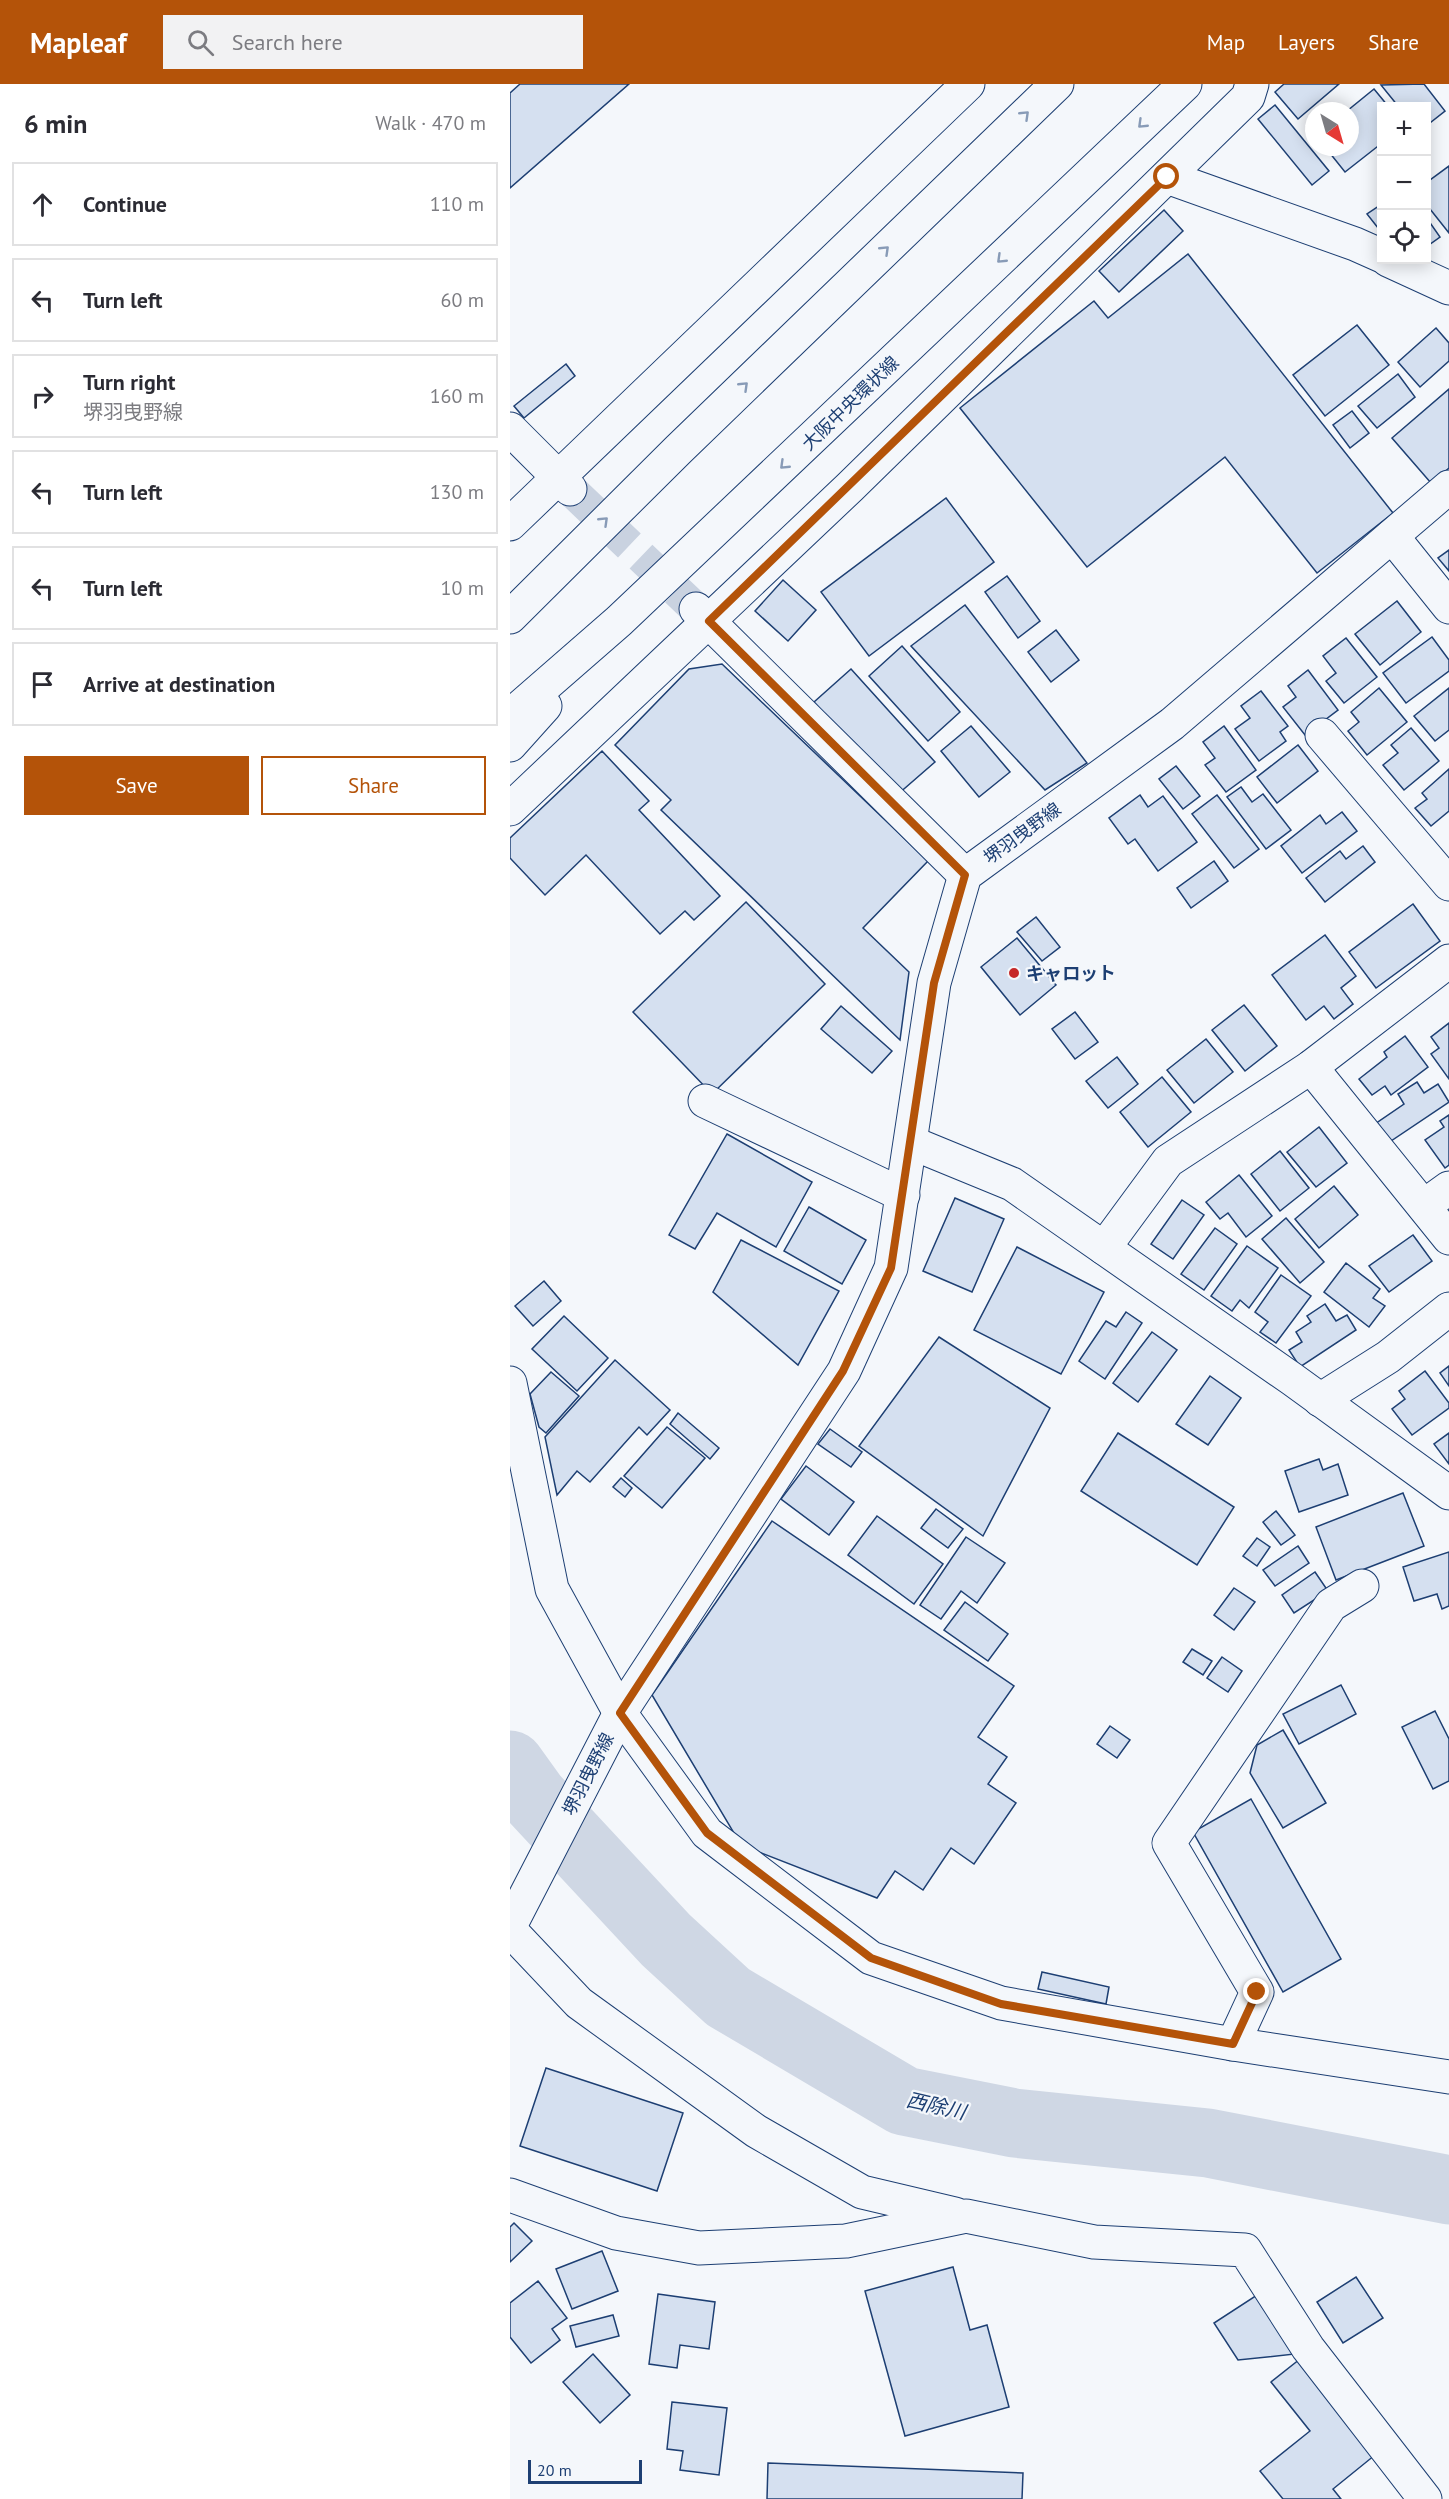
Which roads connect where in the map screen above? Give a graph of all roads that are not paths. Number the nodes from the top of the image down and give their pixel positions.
1 (968, 84) edge
2 (1057, 84) edge
3 (1185, 84) edge
4 (1252, 84) edge
5 (1167, 177) junction
6 (1377, 254) edge
7 (1397, 264) edge
8 (1449, 288) edge
9 (510, 429) edge
10 (564, 483) junction
11 (1449, 487) edge
12 (510, 524) edge
13 (1392, 536) junction
14 (562, 562) junction
15 (510, 606) edge
16 (1449, 607) edge
17 (702, 615) junction
18 (510, 616) edge
19 (619, 621) junction
20 (510, 716) edge
21 (1322, 735) dead end
22 (510, 746) edge
23 (510, 809) edge
24 (965, 875) junction
25 (1449, 884) edge
26 (1449, 961) edge
27 (1311, 1067) junction
28 (705, 1101) dead end
29 (912, 1143) junction
30 (903, 1195) junction
31 (1436, 1197) edge
32 (1449, 1238) edge
33 (1104, 1248) junction
34 (1449, 1309) edge
35 (510, 1383) edge
36 (1320, 1400) junction
37 (1449, 1493) edge
38 (1362, 1586) dead end
39 (615, 1723) junction
40 (514, 1921) edge
41 (1233, 2044) junction
42 (1449, 2077) edge
43 (510, 2195) edge
44 (966, 2216) junction
45 (1425, 2499) edge

1 - 10 street
14 -> 2 street
3 -> 19 street, 大阪中央環状線
4 - 5 street
5 - 6 street
5 - 17 street
7 - 8 street
9 - 10 street
10 - 12 street
11 - 13 street, 堺羽曳野線
13 - 16 street
13 - 24 street, 堺羽曳野線
14 - 15 street
14 - 18 street
17 - 23 street
17 - 24 street
19 - 20 street, 大阪中央環状線
19 - 22 street
21 - 25 street
24 - 29 street, 堺羽曳野線
26 - 27 street
27 - 31 street
27 - 33 street
28 - 30 street
29 - 30 street, 堺羽曳野線
29 - 33 street
30 - 39 street, 堺羽曳野線
31 - 32 street
33 - 36 street
34 - 36 street
35 - 39 street
36 - 37 street
38 - 41 street
39 - 40 street, 堺羽曳野線
39 - 41 street
40 - 44 street
41 - 42 street
43 - 44 street
44 - 45 street

